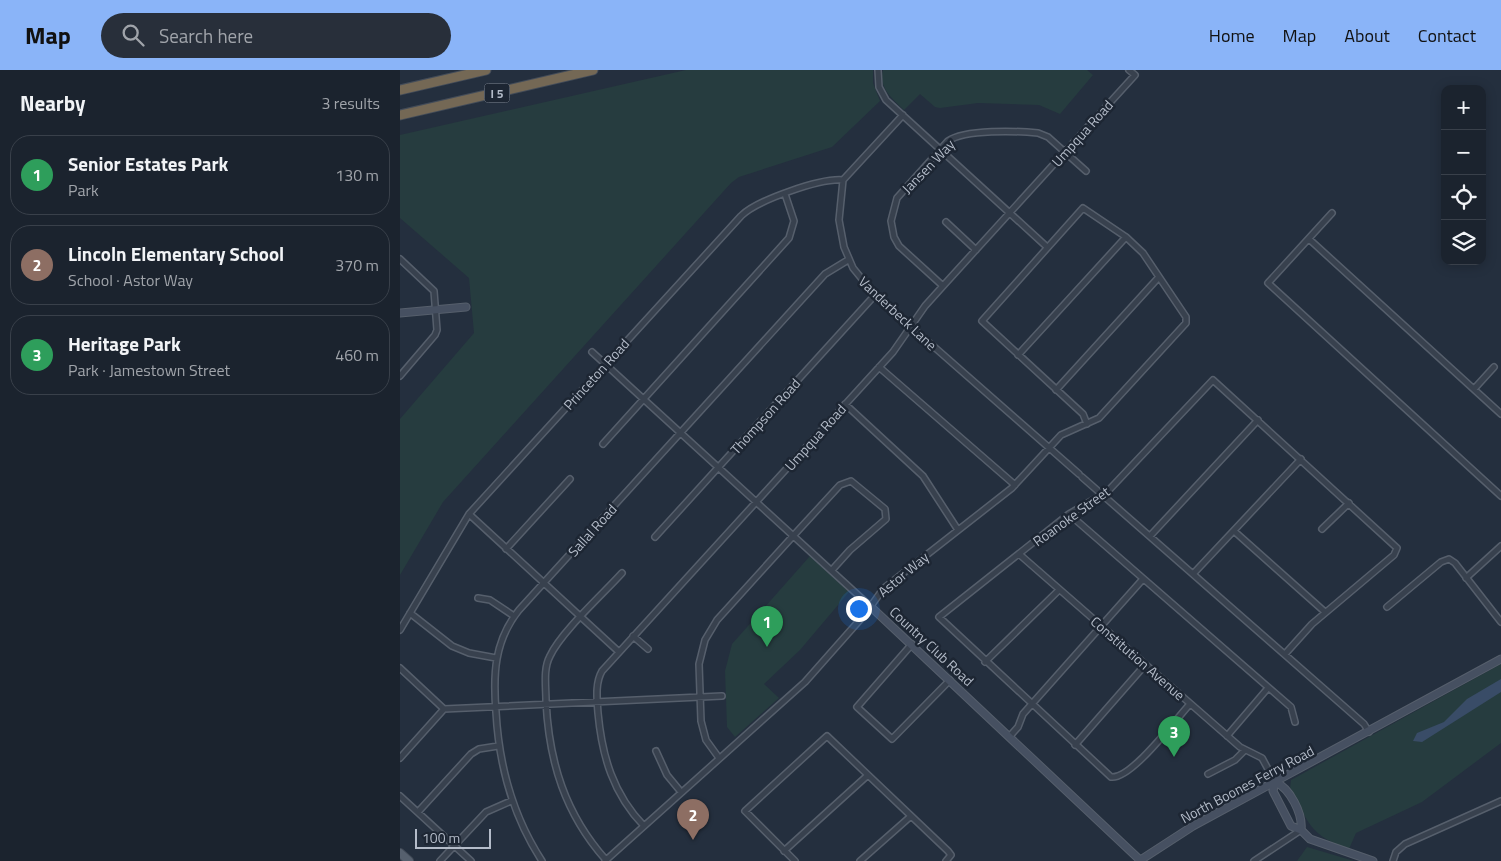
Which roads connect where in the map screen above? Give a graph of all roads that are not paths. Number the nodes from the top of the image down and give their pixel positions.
1 (486, 70) edge
2 (594, 70) edge
3 (878, 70) edge
4 (1129, 70) edge
5 (400, 90) edge
6 (400, 115) edge
7 (902, 115) junction
8 (940, 149) junction
9 (1065, 152) junction
10 (1086, 171) dead end
11 (843, 180) junction
12 (785, 194) junction
13 (1010, 213) junction
14 (1332, 213) dead end
15 (946, 222) dead end
16 (1126, 237) junction
17 (1309, 239) junction
18 (1047, 247) junction
19 (976, 250) junction
20 (400, 259) edge
21 (848, 260) junction
22 (1159, 277) junction
23 (942, 286) junction
24 (875, 295) junction
25 (466, 307) dead end
26 (436, 310) junction
27 (400, 313) edge
28 (911, 327) junction
29 (592, 352) dead end
30 (1018, 355) junction
31 (605, 364) junction
32 (879, 366) junction
33 (1494, 367) dead end
34 (400, 376) edge
35 (1474, 389) junction
36 (1056, 390) junction
37 (643, 398) junction
38 (845, 404) junction
39 (1501, 414) edge
40 (1258, 420) junction
41 (1087, 424) junction
42 (681, 432) junction
43 (603, 444) dead end
44 (1048, 448) junction
45 (1301, 459) junction
46 (719, 467) junction
47 (570, 479) dead end
48 (1015, 485) junction
49 (1102, 494) junction
50 (1501, 496) edge
51 (756, 501) junction
52 (1349, 503) junction
53 (469, 514) junction
54 (1069, 514) junction
55 (1322, 529) dead end
56 (958, 530) junction
57 (1234, 531) junction
58 (794, 536) junction
59 (1150, 536) junction
60 (655, 537) dead end
61 (1501, 546) edge
62 (506, 549) junction
63 (1019, 554) junction
64 (832, 570) junction
65 (622, 573) dead end
66 (1193, 574) junction
67 (1466, 578) junction
68 (1143, 579) junction
69 (544, 583) junction
70 (1059, 590) junction
71 (478, 598) dead end
72 (870, 606) junction
73 (1387, 607) dead end
74 (1325, 612) junction
75 (410, 613) junction
76 (514, 616) junction
77 (581, 617) junction
78 (1501, 622) edge
79 (1101, 626) junction
80 (400, 630) edge
81 (633, 636) junction
82 (912, 644) junction
83 (648, 649) dead end
84 (619, 652) junction
85 (1285, 654) junction
86 (496, 658) junction
87 (1501, 659) edge
88 (985, 662) junction
89 (1145, 665) junction
90 (400, 668) edge
91 (950, 680) junction
92 (1268, 688) junction
93 (722, 696) dead end
94 (699, 697) junction
95 (597, 702) junction
96 (546, 704) junction
97 (1190, 704) junction
98 (1032, 705) junction
99 (495, 706) junction
100 (444, 709) junction
101 (1296, 722) dead end
102 (1369, 732) junction
103 (1010, 736) junction
104 (1227, 736) junction
105 (1075, 745) junction
106 (498, 746) junction
107 (1245, 750) junction
108 (656, 751) dead end
109 (400, 758) edge
110 (719, 758) junction
111 (1208, 774) dead end
112 (868, 775) junction
113 (1276, 782) junction
114 (681, 792) junction
115 (400, 796) edge
116 (511, 801) junction
117 (1501, 801) edge
118 (418, 812) junction
119 (910, 816) junction
120 (644, 826) junction
121 (1301, 830) junction
122 (454, 846) junction
123 (784, 851) junction
124 (400, 853) edge
125 (409, 861) edge
126 (440, 861) edge
127 (471, 861) edge
128 (542, 861) edge
129 (605, 861) edge
130 (795, 861) edge
131 (860, 861) edge
132 (946, 861) edge
133 (1140, 861) edge
134 (1254, 861) edge
135 (1373, 861) edge
136 (1393, 861) edge

1 - 5 highway, I 5
2 - 6 highway, I 5
3 - 7 street
4 - 9 street, Umpqua Road
7 - 8 street
7 - 11 street
8 - 9 street, Jansen Way
8 - 13 street
8 - 23 street, Jansen Way
9 - 10 street, Jansen Way
9 - 13 street, Umpqua Road
11 - 12 street, Princeton Road
11 - 21 street, Vanderbeck Lane
12 - 31 street, Princeton Road
12 - 37 street
13 - 18 street
13 - 19 street, Umpqua Road
14 - 17 street
15 - 19 street
16 - 18 street
16 - 22 street
16 - 30 street
17 - 35 street
17 - 50 street
18 - 30 street
19 - 23 street, Umpqua Road
20 - 26 street
21 - 24 street, Vanderbeck Lane
21 - 42 street, Sallal Road
22 - 36 street
22 - 41 street, Astor Way
23 - 28 street, Umpqua Road
24 - 28 street, Vanderbeck Lane
24 - 46 street, Thompson Road
25 - 26 street
26 - 27 street
26 - 34 street
28 - 32 street, Umpqua Road
28 - 44 street, Vanderbeck Lane
29 - 31 street, Country Club Road
30 - 36 street
31 - 37 street, Country Club Road
31 - 53 street, Princeton Road
32 - 38 street, Umpqua Road
32 - 48 street
33 - 35 street
35 - 39 street
36 - 41 street
37 - 42 street, Country Club Road
37 - 43 street
38 - 51 street, Umpqua Road
38 - 56 street
40 - 45 street
40 - 49 street, Roanoke Street
40 - 59 street
41 - 44 street, Astor Way
42 - 46 street, Country Club Road
42 - 69 street, Sallal Road
44 - 48 street, Astor Way
44 - 49 street, Vanderbeck Lane
45 - 52 street
45 - 57 street
46 - 51 street, Country Club Road
46 - 60 street, Thompson Road
47 - 62 street
48 - 56 street, Astor Way
49 - 54 street, Roanoke Street
49 - 59 street, Vanderbeck Lane
51 - 58 street, Country Club Road
51 - 81 street, Umpqua Road
52 - 55 street
52 - 74 street
53 - 62 street
53 - 75 street, Princeton Road
54 - 63 street, Roanoke Street
54 - 68 street
56 - 72 street, Astor Way
57 - 66 street
57 - 74 street
58 - 64 street, Country Club Road
58 - 64 street
58 - 94 street
59 - 66 street, Vanderbeck Lane
61 - 67 street
62 - 69 street
63 - 70 street, Constitution Avenue
63 - 88 street, Roanoke Street
64 - 72 street, Country Club Road
65 - 77 street
66 - 85 street, Vanderbeck Lane
67 - 73 street
67 - 78 street
68 - 79 street
68 - 92 street
69 - 76 street, Sallal Road
69 - 77 street
70 - 79 street, Constitution Avenue
70 - 88 street
71 - 76 street
72 - 82 street, Country Club Road
72 - 110 street, Astor Way
74 - 85 street
75 - 80 street, Princeton Road
75 - 86 street
76 - 86 street, Sallal Road
77 - 84 street
77 - 96 street
79 - 89 street, Constitution Avenue
79 - 98 street
81 - 83 street
81 - 84 street, Umpqua Road
82 - 91 street, Country Club Road
82 - 91 street
84 - 95 street, Umpqua Road
85 - 102 street, Vanderbeck Lane
86 - 99 street, Sallal Road
87 - 102 street, North Boones Ferry Road
88 - 98 street
89 - 97 street, Constitution Avenue
89 - 105 street
90 - 100 street
91 - 103 street, Country Club Road
92 - 101 street
92 - 104 street
93 - 94 street
94 - 95 street
94 - 110 street
95 - 96 street
95 - 120 street, Umpqua Road
96 - 99 street
96 - 129 street
97 - 104 street, Constitution Avenue
97 - 105 street
98 - 103 street
98 - 105 street
99 - 100 street
99 - 106 street, Sallal Road
100 - 109 street
102 - 113 street, North Boones Ferry Road
103 - 133 street, Country Club Road
104 - 107 street, Constitution Avenue
106 - 116 street, Sallal Road
106 - 118 street
107 - 111 street
107 - 113 street, Constitution Avenue
108 - 114 street
110 - 114 street, Astor Way
112 - 119 street
112 - 123 street
112 - 123 street
113 - 121 street
113 - 121 street
113 - 133 street, North Boones Ferry Road
114 - 120 street, Astor Way
115 - 118 street
116 - 122 street
116 - 128 street, Sallal Road
117 - 136 street
118 - 122 street
119 - 131 street
119 - 132 street
120 - 129 street, Astor Way
121 - 134 street
121 - 135 street
122 - 126 street
122 - 127 street
123 - 130 street
124 - 125 main road

